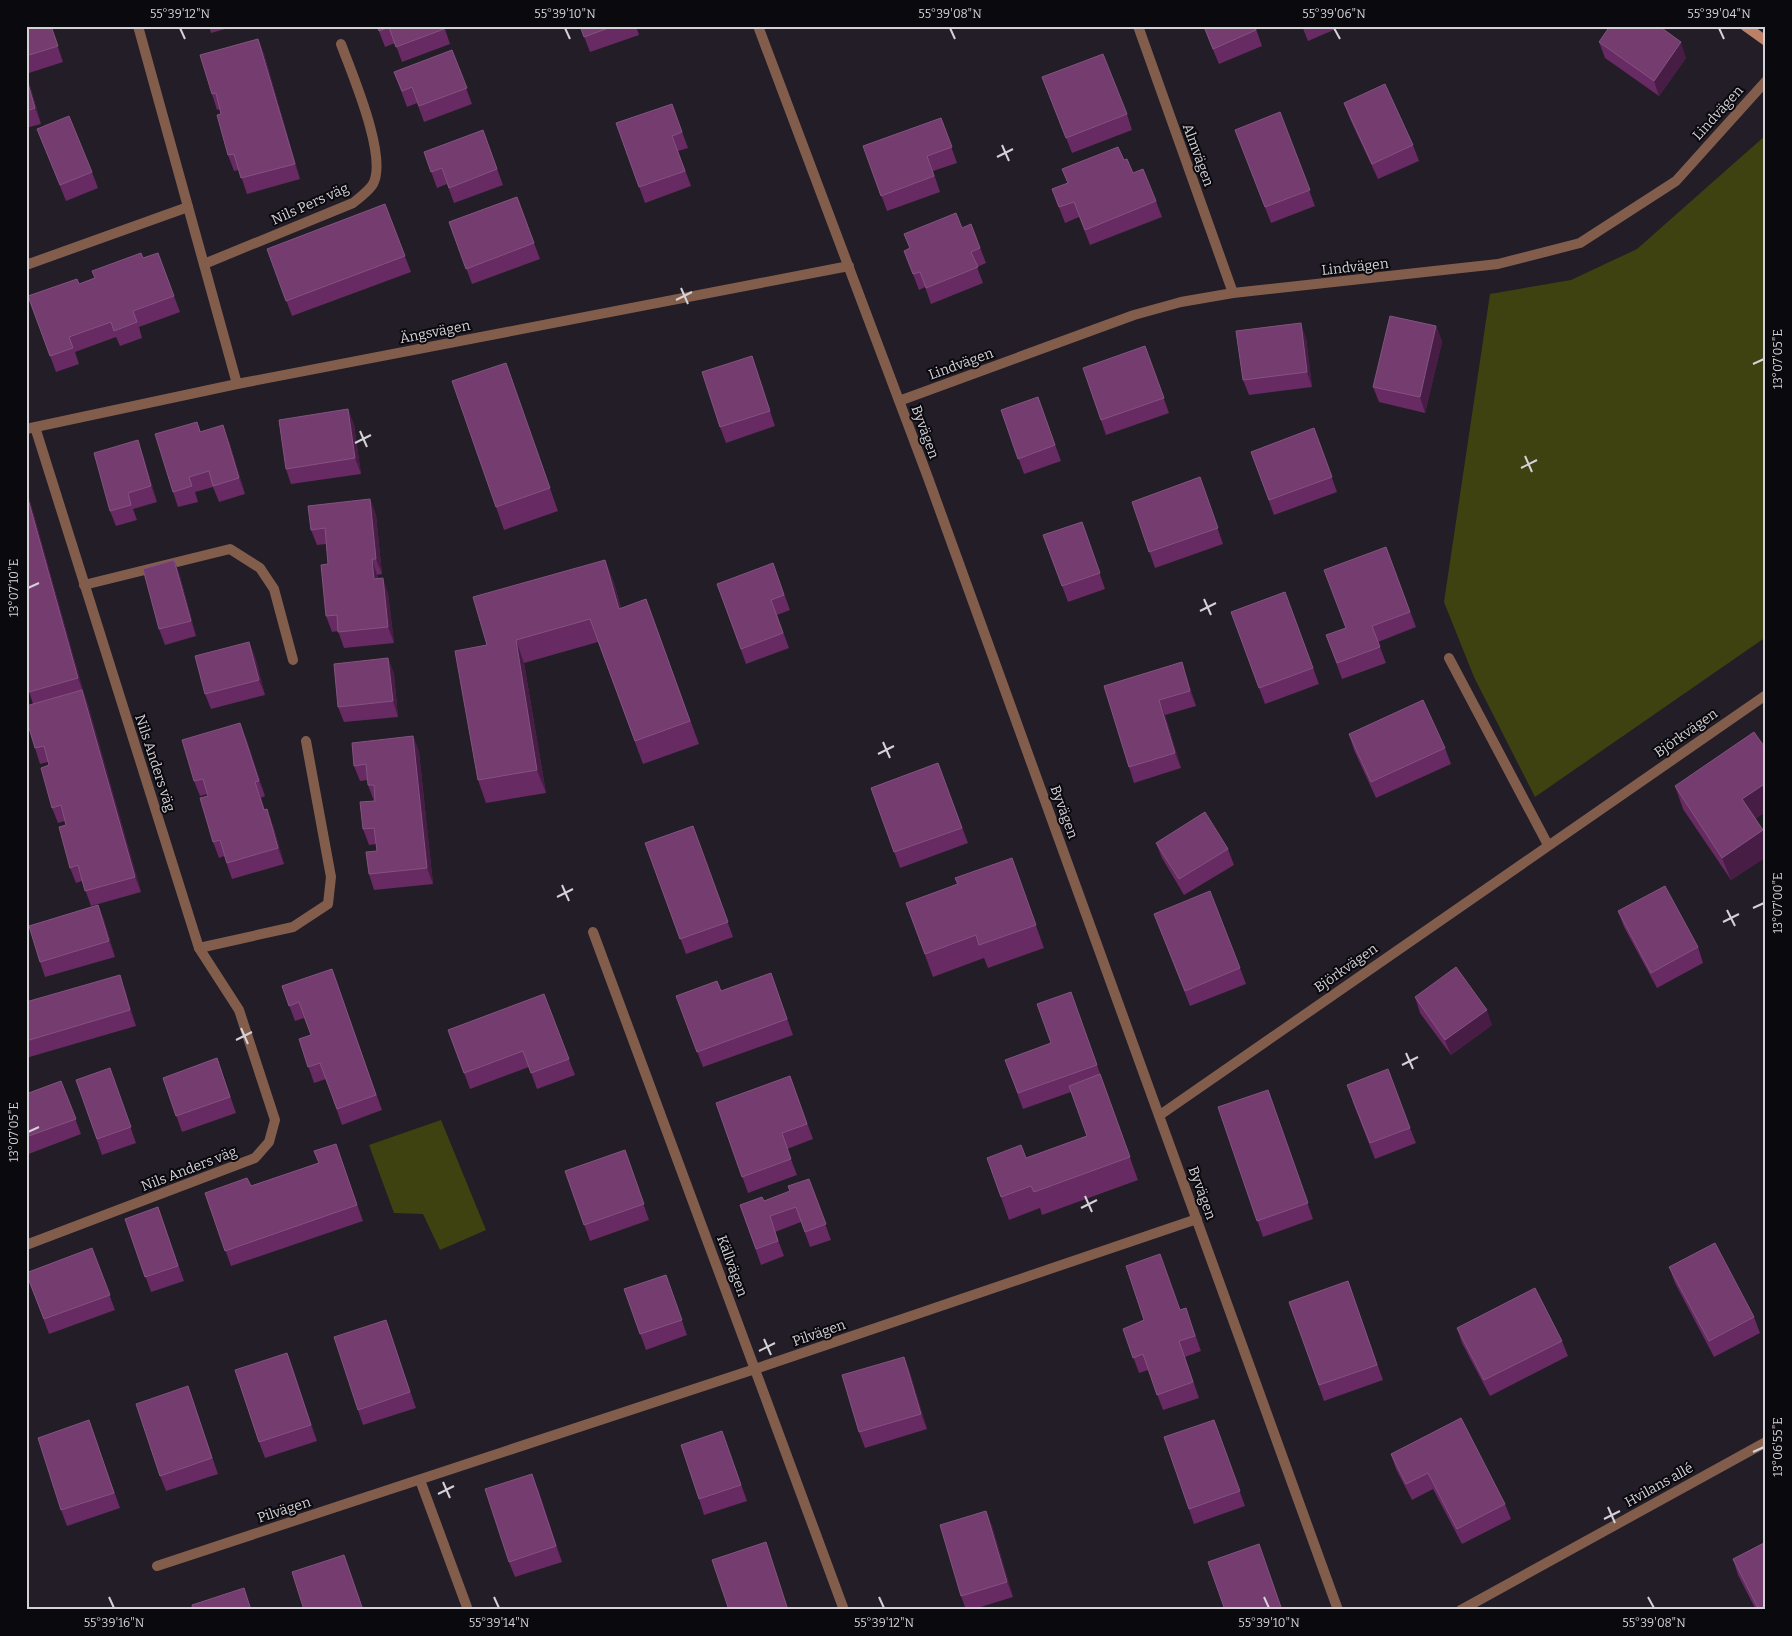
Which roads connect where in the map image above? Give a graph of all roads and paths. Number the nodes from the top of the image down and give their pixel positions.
1 (138, 26) edge
2 (758, 26) edge
3 (1138, 26) edge
4 (1744, 26) edge
5 (1766, 41) edge
6 (341, 44) dead end
7 (1766, 82) edge
8 (188, 207) junction
9 (204, 264) junction
10 (26, 265) edge
11 (849, 266) junction
12 (1233, 293) junction
13 (237, 384) junction
14 (899, 401) junction
15 (31, 428) edge
16 (84, 585) junction
17 (1449, 658) dead end
18 (293, 660) dead end
19 (1766, 695) edge
20 (306, 741) dead end
21 (1548, 845) junction
22 (593, 932) dead end
23 (199, 948) junction
24 (1160, 1115) junction
25 (1197, 1219) junction
26 (26, 1245) edge
27 (755, 1370) junction
28 (1766, 1442) edge
29 (420, 1480) junction
30 (157, 1566) dead end
31 (468, 1610) edge
32 (844, 1610) edge
33 (1338, 1610) edge
34 (1461, 1610) edge

1 - 8 street
2 - 11 street, Byvägen
3 - 12 street, Almvägen
4 - 5 main road
6 - 9 street, Nils Pers väg
7 - 12 street, Lindvägen
8 - 9 street
8 - 10 street
9 - 13 street
11 - 13 street, Ängsvägen
11 - 14 street, Byvägen
12 - 14 street, Lindvägen
13 - 15 street, Ängsvägen
14 - 24 street, Byvägen
15 - 16 street, Nils Anders väg
16 - 18 street
16 - 23 street, Nils Anders väg
17 - 21 street
19 - 21 street, Björkvägen
20 - 23 street
21 - 24 street, Björkvägen
22 - 27 street, Källvägen
23 - 26 street, Nils Anders väg
24 - 25 street, Byvägen
25 - 27 street, Pilvägen
25 - 33 street, Byvägen
27 - 29 street, Pilvägen
27 - 32 street, Källvägen
28 - 34 street, Hvilans allé
29 - 30 street, Pilvägen
29 - 31 street

